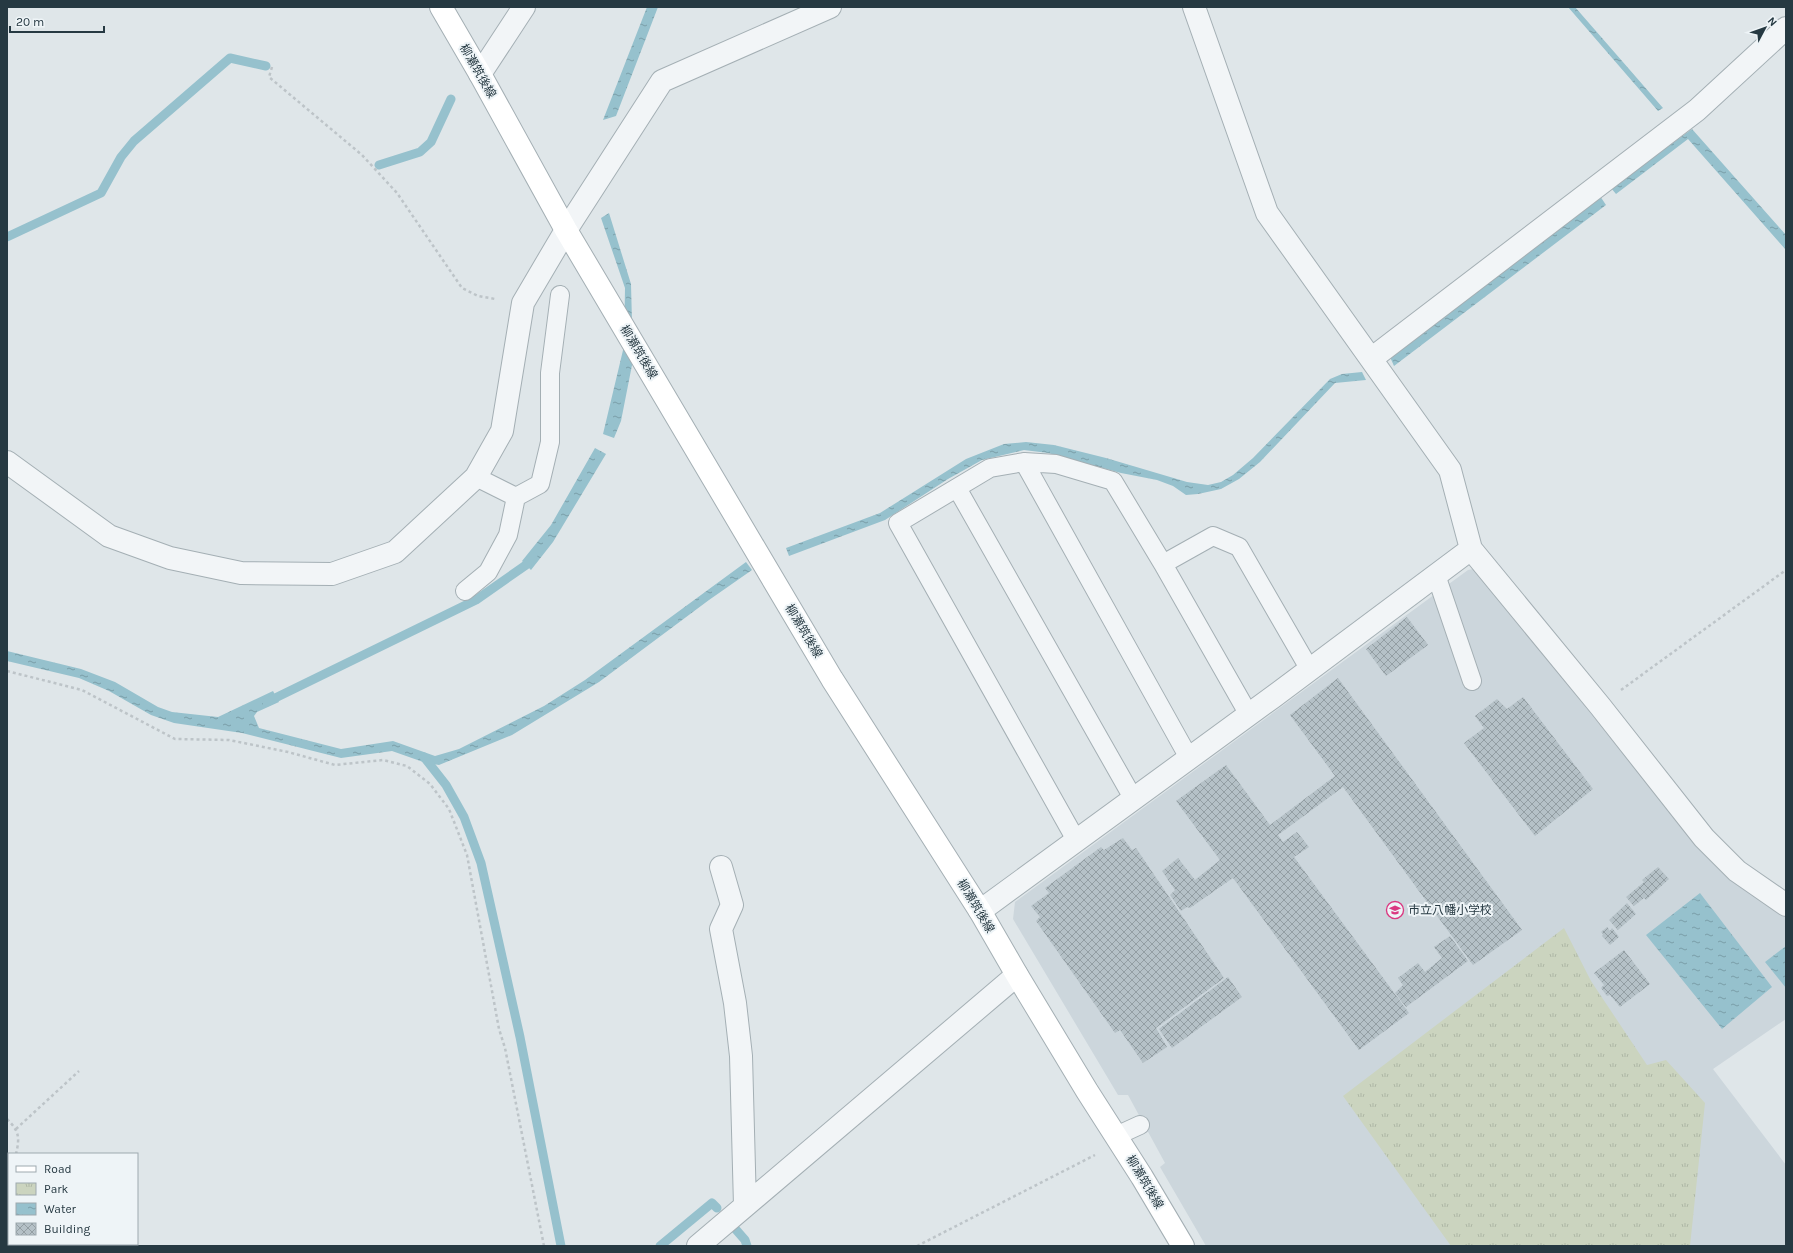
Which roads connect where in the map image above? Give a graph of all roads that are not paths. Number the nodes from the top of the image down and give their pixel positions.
1 (441, 7) edge
2 (524, 7) edge
3 (830, 7) edge
4 (1194, 7) edge
5 (1786, 28) edge
6 (480, 74) junction
7 (566, 230) junction
8 (560, 295) dead end
9 (1371, 359) junction
10 (7, 462) edge
11 (1024, 462) junction
12 (476, 477) junction
13 (957, 488) junction
14 (516, 497) junction
15 (1471, 549) junction
16 (1163, 564) junction
17 (1436, 575) junction
18 (465, 591) dead end
19 (1310, 670) junction
20 (1472, 681) dead end
21 (1249, 715) junction
22 (1189, 758) junction
23 (1133, 798) junction
24 (1076, 840) junction
25 (721, 866) dead end
26 (1786, 905) edge
27 (980, 911) junction
28 (1017, 975) junction
29 (1140, 1125) dead end
30 (1118, 1139) junction
31 (745, 1206) junction
32 (698, 1246) edge
33 (1183, 1246) edge

1 - 6 main road, 柳瀬筑後線
2 - 6 street
3 - 7 street
4 - 9 street
5 - 9 street
6 - 7 main road, 柳瀬筑後線
7 - 12 street
7 - 27 main road, 柳瀬筑後線
8 - 14 lane
9 - 15 street
10 - 12 street
11 - 13 lane
11 - 16 lane
11 - 22 lane
12 - 14 lane
13 - 23 lane
13 - 24 lane
14 - 18 lane
15 - 17 street
15 - 26 street
16 - 19 lane
16 - 21 lane
17 - 19 street
17 - 20 lane
19 - 21 street
21 - 22 street
22 - 23 street
23 - 24 street
24 - 27 street
25 - 31 street
27 - 28 main road, 柳瀬筑後線
28 - 30 main road, 柳瀬筑後線
28 - 31 street
29 - 30 lane
30 - 33 main road, 柳瀬筑後線
31 - 32 street

